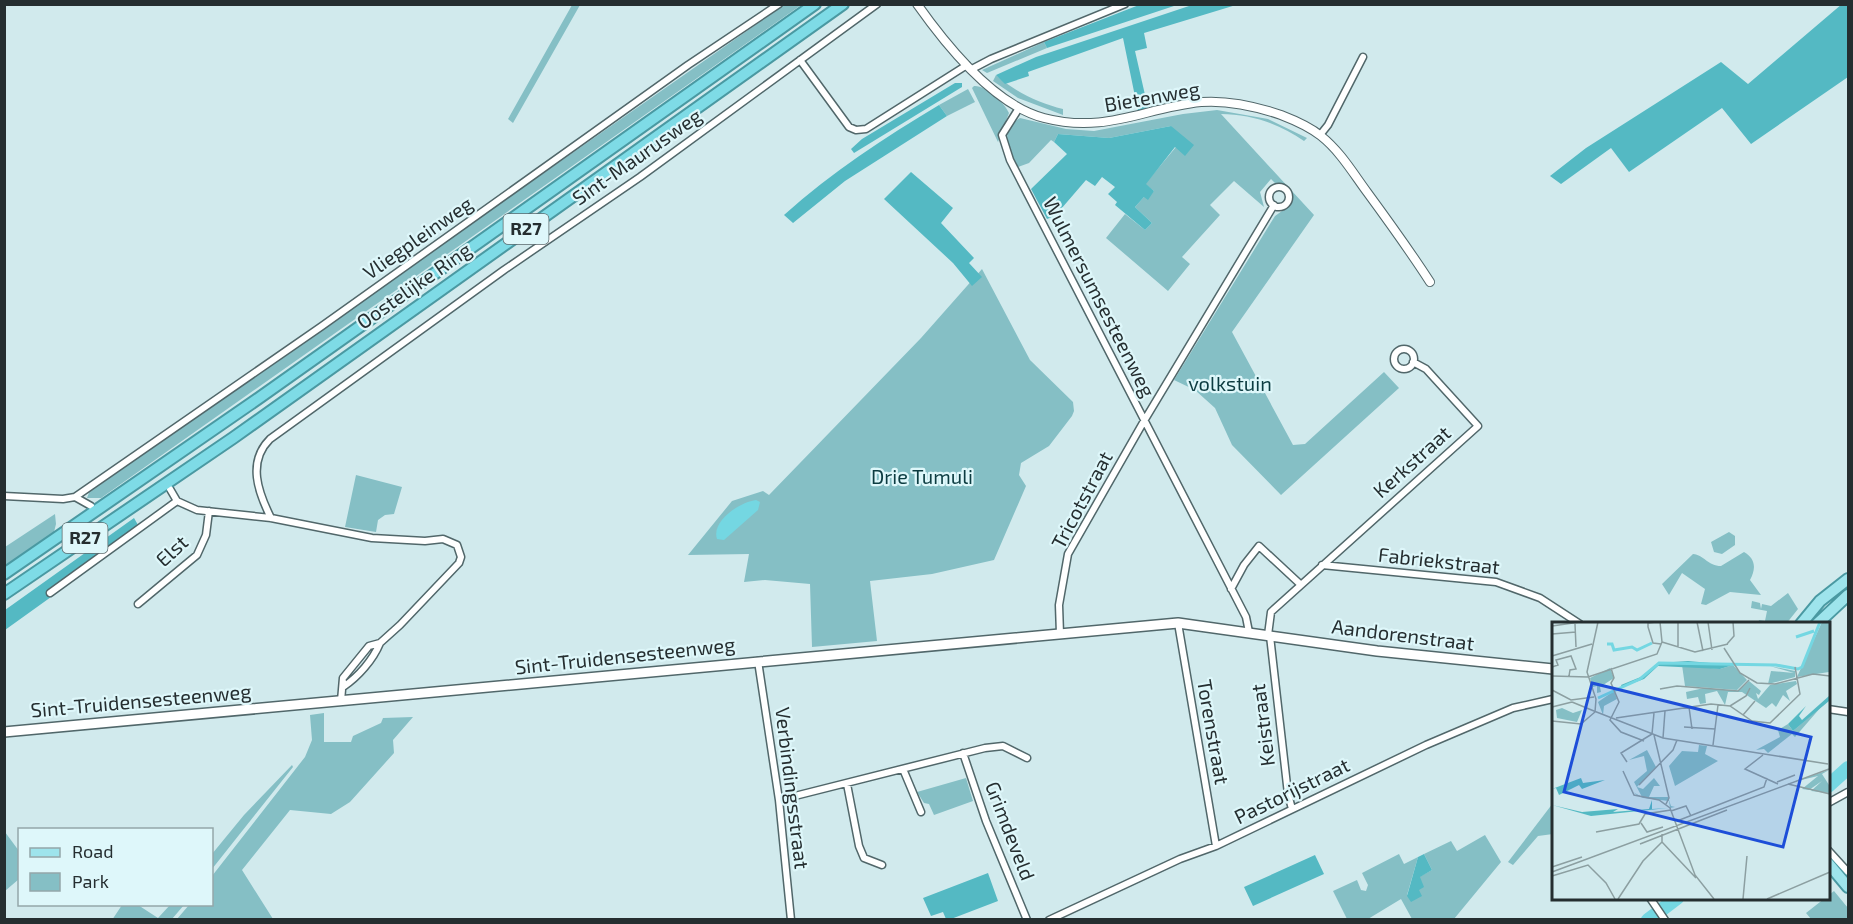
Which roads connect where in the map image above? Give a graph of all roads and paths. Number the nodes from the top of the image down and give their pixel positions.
1 (779, 4) edge
2 (815, 4) edge
3 (843, 4) edge
4 (877, 4) edge
5 (917, 4) edge
6 (1125, 4) edge
7 (1363, 57) dead end
8 (800, 60) junction
9 (969, 67) junction
10 (1019, 108) junction
11 (1320, 135) junction
12 (1274, 205) dead end
13 (1430, 282) dead end
14 (1413, 362) dead end
15 (1144, 421) junction
16 (170, 489) dead end
17 (4, 496) edge
18 (75, 497) junction
19 (177, 501) junction
20 (91, 506) dead end
21 (209, 511) junction
22 (272, 518) junction
23 (1322, 565) junction
24 (4, 574) edge
25 (1848, 579) edge
26 (1300, 584) junction
27 (1231, 589) junction
28 (50, 593) dead end
29 (4, 594) edge
30 (1848, 595) edge
31 (138, 604) dead end
32 (1577, 622) edge
33 (1803, 622) edge
34 (1819, 622) edge
35 (1178, 623) junction
36 (1249, 632) junction
37 (1060, 634) junction
38 (1269, 635) junction
39 (758, 661) junction
40 (1552, 669) edge
41 (1552, 699) edge
42 (341, 701) junction
43 (1829, 709) edge
44 (1848, 712) edge
45 (4, 732) edge
46 (963, 753) junction
47 (1027, 758) dead end
48 (903, 769) junction
49 (847, 784) junction
50 (1848, 792) edge
51 (778, 800) junction
52 (1829, 802) edge
53 (1292, 809) junction
54 (921, 812) dead end
55 (1216, 846) junction
56 (1829, 852) edge
57 (882, 864) dead end
58 (1829, 865) edge
59 (1848, 872) edge
60 (1829, 873) edge
61 (1848, 886) edge
62 (1848, 894) edge
63 (1651, 900) edge
64 (1665, 918) edge
65 (791, 920) edge
66 (1028, 920) edge
67 (1049, 920) edge

1 - 18 street, Vliegpleinweg
2 - 24 highway, Oostelijke Ring / R27
3 - 29 highway, Oostelijke Ring / R27
4 - 8 street, Sint-Maurusweg
5 - 9 street
6 - 9 street
7 - 11 street
8 - 9 street
8 - 22 street, Sint-Maurusweg
9 - 10 street
10 - 11 street, Bietenweg
10 - 15 street, Wulmersumsesteenweg
11 - 13 street, Bietenweg
12 - 15 street, Tricotstraat
14 - 23 street, Kerkstraat
15 - 27 street, Wulmersumsesteenweg
15 - 37 street, Tricotstraat
16 - 19 street
17 - 18 street
18 - 20 street
19 - 21 street
19 - 28 street
21 - 22 street
21 - 31 street, Elst
22 - 42 street
23 - 26 street, Kerkstraat
23 - 32 street, Fabriekstraat
25 - 33 main road
26 - 27 street
26 - 38 street, Kerkstraat
27 - 36 street, Wulmersumsesteenweg
30 - 34 main road
35 - 36 main road, Sint-Truidensesteenweg
35 - 37 main road, Sint-Truidensesteenweg
35 - 55 street, Torenstraat
36 - 38 main road, Aandorenstraat
37 - 39 main road, Sint-Truidensesteenweg
38 - 40 main road, Aandorenstraat
38 - 53 street, Keistraat
39 - 42 main road, Sint-Truidensesteenweg
39 - 51 street, Verbindingsstraat
41 - 53 street, Pastorijstraat
42 - 45 main road, Sint-Truidensesteenweg
43 - 44 street
46 - 47 street
46 - 48 street
46 - 66 street, Grimdeveld
48 - 49 street
48 - 54 street
49 - 51 street
49 - 57 street
50 - 52 street
51 - 65 street, Verbindingsstraat
53 - 55 street, Pastorijstraat
55 - 67 street, Pastorijstraat
56 - 59 street
58 - 61 main road
60 - 62 main road
63 - 64 street

